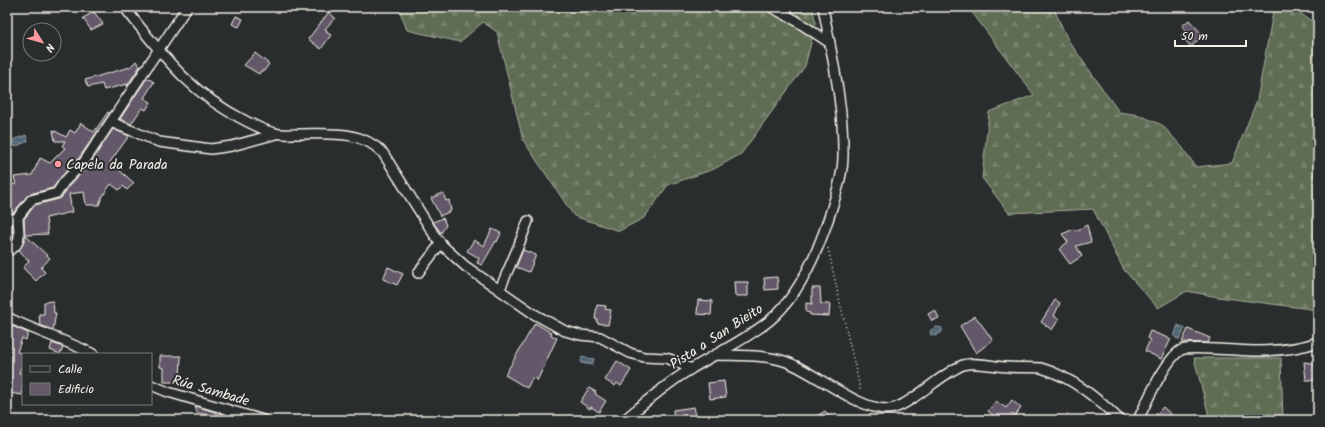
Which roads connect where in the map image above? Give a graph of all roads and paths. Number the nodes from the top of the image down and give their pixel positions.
1 (124, 7) edge
2 (187, 7) edge
3 (771, 7) edge
4 (823, 7) edge
5 (830, 43) junction
6 (158, 51) junction
7 (111, 122) junction
8 (276, 134) junction
9 (18, 217) junction
10 (7, 220) edge
11 (528, 221) dead end
12 (441, 243) junction
13 (828, 244) dead end
14 (7, 252) edge
15 (418, 273) dead end
16 (500, 289) junction
17 (7, 317) edge
18 (1318, 342) edge
19 (91, 353) edge
20 (715, 355) junction
21 (691, 369) junction
22 (152, 385) edge
23 (864, 404) junction
24 (263, 420) edge
25 (624, 420) edge
26 (1120, 420) edge
27 (1138, 420) edge

1 - 6 street
2 - 6 street
3 - 5 street
4 - 5 street, Pista a San Bieito
5 - 20 street, Pista a San Bieito
6 - 7 street
6 - 8 street
7 - 8 street
7 - 9 street
8 - 12 street
9 - 10 street
9 - 14 street
11 - 16 street
12 - 15 street
12 - 16 street
13 - 23 path
16 - 21 street
17 - 19 street
18 - 27 street
20 - 21 street, Pista a San Bieito
20 - 23 street
21 - 25 street, Pista a San Bieito
22 - 24 street, Rúa Sambade
23 - 26 street

